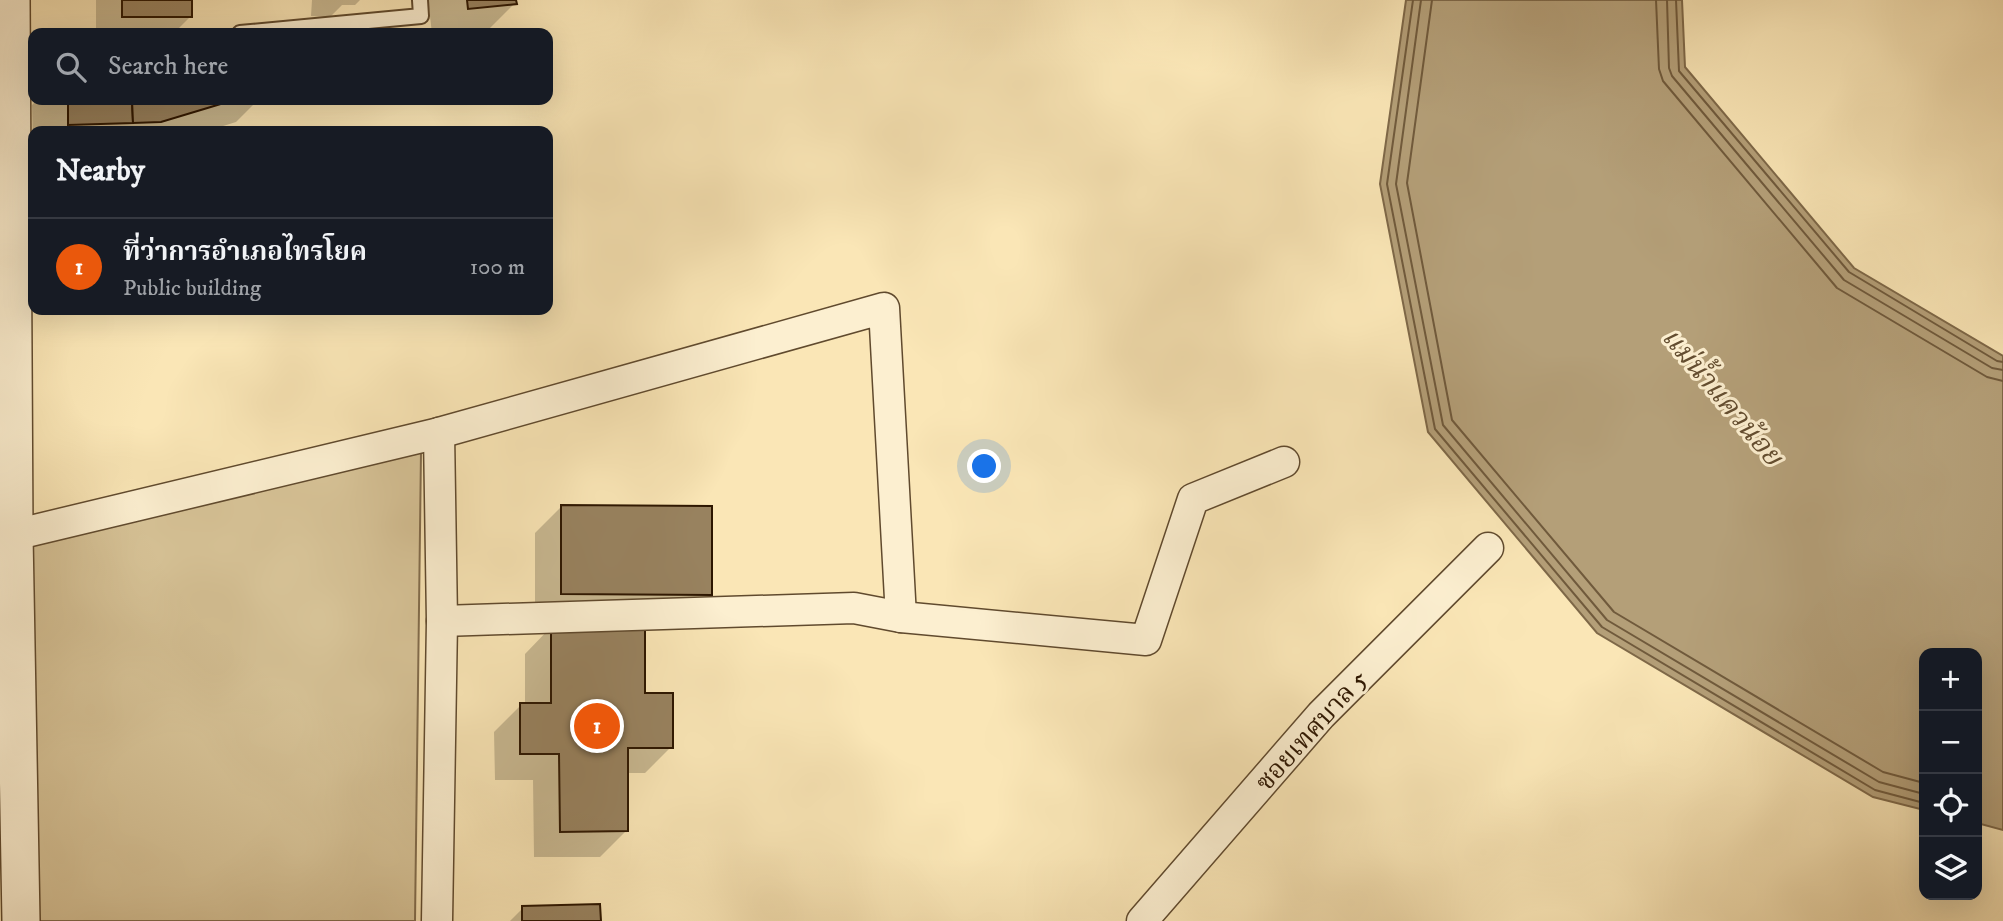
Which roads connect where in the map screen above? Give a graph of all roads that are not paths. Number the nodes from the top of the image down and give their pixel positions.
1 (10, 0) edge
2 (420, 0) edge
3 (293, 28) edge
4 (439, 433) junction
5 (1284, 462) dead end
6 (14, 535) junction
7 (1488, 548) dead end
8 (901, 617) junction
9 (442, 621) junction
10 (21, 921) edge
11 (437, 921) edge
12 (1142, 921) edge

1 - 6 street
2 - 3 lane
4 - 6 street
4 - 8 street
4 - 9 street
5 - 8 street
6 - 10 street
7 - 12 street, ซอยเทศบาล 5
8 - 9 street
9 - 11 street

